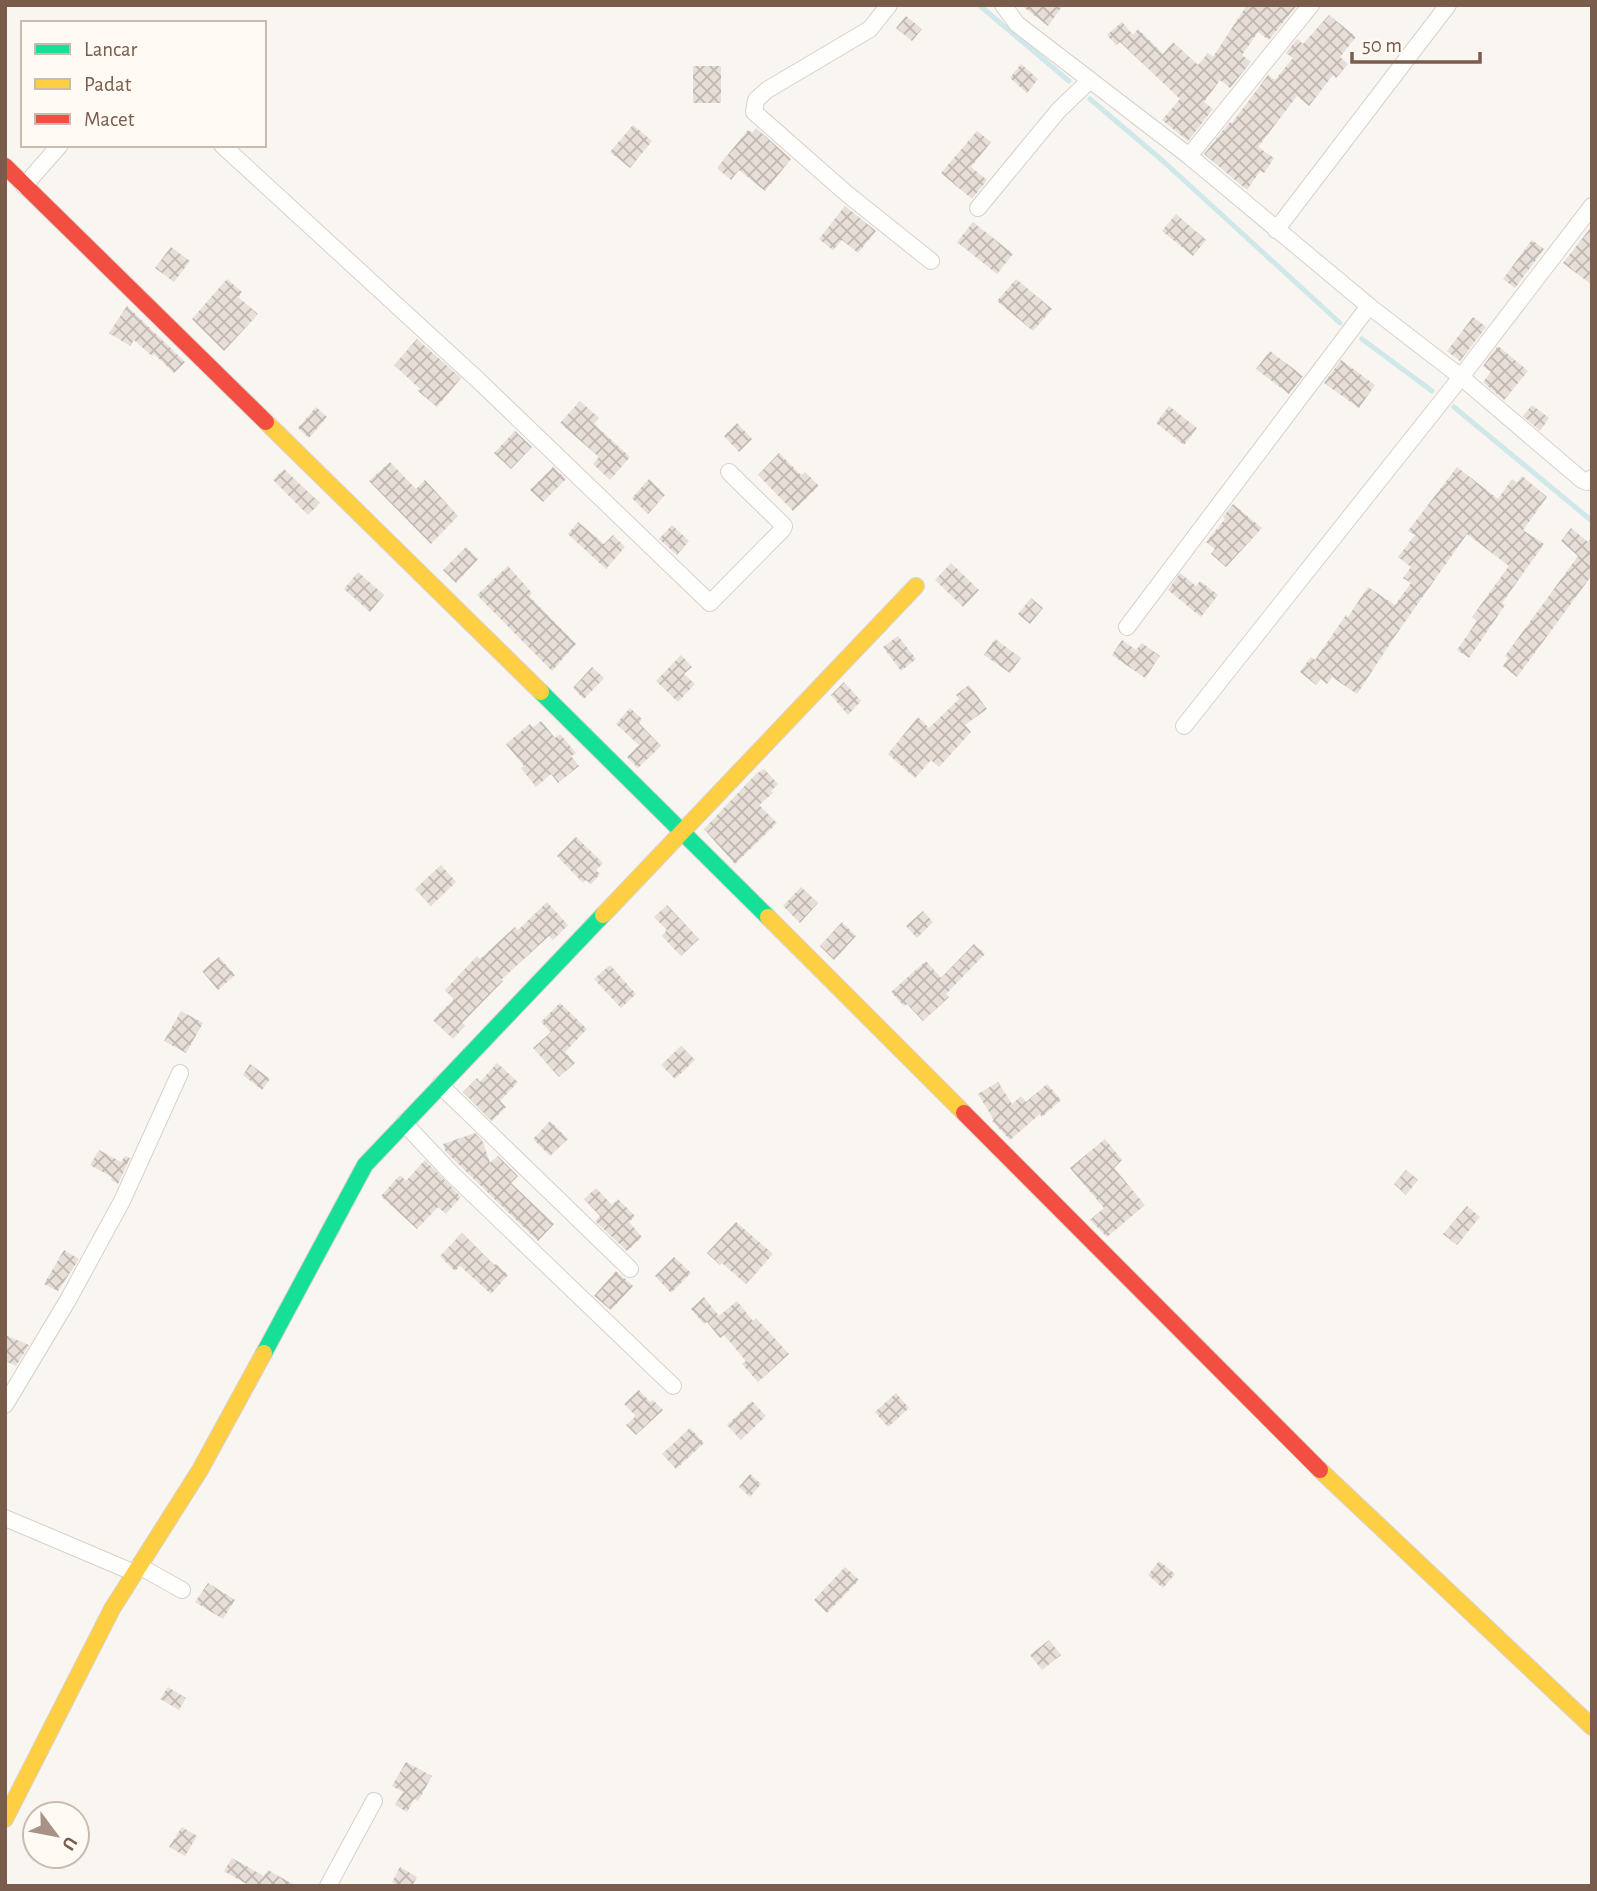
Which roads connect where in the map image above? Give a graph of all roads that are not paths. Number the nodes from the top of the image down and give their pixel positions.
1 (889, 5) edge
2 (1003, 5) edge
3 (1311, 5) edge
4 (1448, 5) edge
5 (1089, 81) junction
6 (58, 147) edge
7 (224, 147) edge
8 (1189, 156) junction
9 (5, 166) edge
10 (23, 186) junction
11 (1592, 206) edge
12 (978, 208) dead end
13 (1276, 230) junction
14 (931, 261) dead end
15 (1369, 306) junction
16 (1461, 377) junction
17 (729, 472) dead end
18 (1592, 478) edge
19 (916, 586) dead end
20 (1127, 627) dead end
21 (1184, 726) dead end
22 (683, 831) junction
23 (180, 1073) dead end
24 (440, 1086) junction
25 (404, 1123) junction
26 (630, 1269) dead end
27 (673, 1386) dead end
28 (5, 1405) edge
29 (5, 1518) edge
30 (137, 1570) junction
31 (182, 1590) dead end
32 (1592, 1727) edge
33 (374, 1801) dead end
34 (5, 1819) edge
35 (328, 1886) edge

1 - 14 street
2 - 5 street
3 - 8 street
4 - 13 street
5 - 8 street
5 - 12 street
6 - 10 street
7 - 17 street
8 - 13 street
9 - 10 street
10 - 22 street
11 - 16 street
13 - 15 street
15 - 16 street
15 - 20 street
16 - 18 street
16 - 21 street
19 - 22 street
22 - 24 street
22 - 32 street
23 - 28 street
24 - 25 street
24 - 26 street
25 - 27 street
25 - 30 street
29 - 30 street
30 - 31 street
30 - 34 street
33 - 35 street

